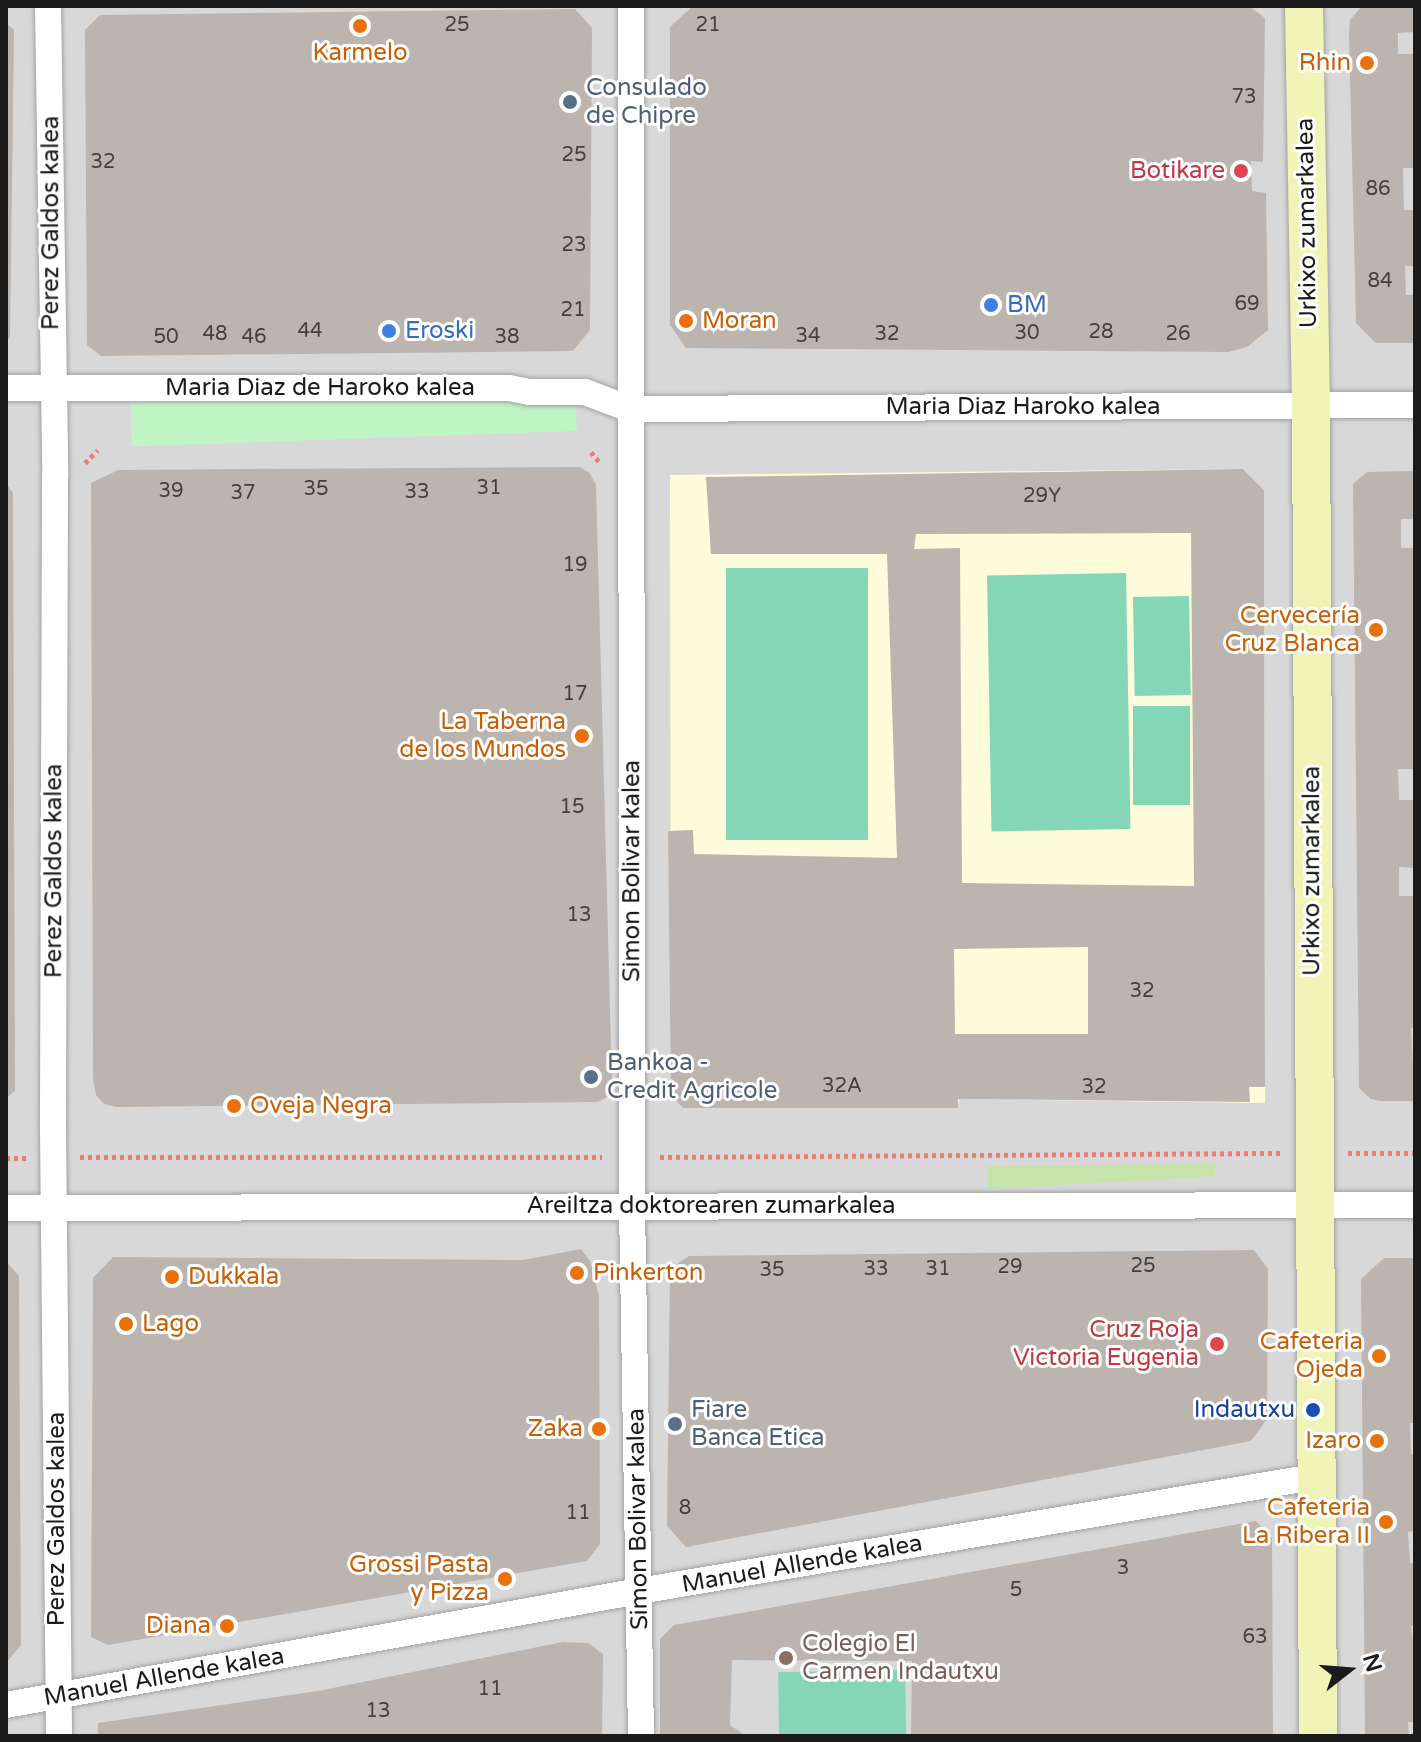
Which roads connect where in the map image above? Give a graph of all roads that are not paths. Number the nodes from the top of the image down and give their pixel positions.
1 (48, 6) edge
2 (631, 6) edge
3 (1304, 6) edge
4 (6, 388) edge
5 (52, 390) junction
6 (1415, 405) edge
7 (1311, 406) junction
8 (630, 409) junction
9 (632, 1205) junction
10 (1415, 1205) edge
11 (1316, 1207) junction
12 (6, 1208) edge
13 (55, 1208) junction
14 (1314, 1477) junction
15 (639, 1591) junction
16 (59, 1696) junction
17 (6, 1705) edge
18 (59, 1736) edge
19 (641, 1736) edge
20 (1318, 1736) edge

1 - 5 street, Perez Galdos kalea
2 - 8 street, Simon Bolivar kalea
3 - 7 main road, Urkixo zumarkalea
4 - 5 street, Maria Diaz de Haroko kalea
5 - 8 street, Maria Diaz de Haroko kalea
5 - 13 street, Perez Galdos kalea
6 - 7 street, Maria Diaz Haroko kalea
7 - 8 street, Maria Diaz Haroko kalea
7 - 11 main road, Urkixo zumarkalea
8 - 9 street, Simon Bolivar kalea
9 - 11 street, Areiltza doktorearen zumarkalea
9 - 13 street, Areiltza doktorearen zumarkalea
9 - 15 street, Simon Bolivar kalea
10 - 11 street, Areiltza doktorearen zumarkalea
11 - 14 main road, Urkixo zumarkalea
12 - 13 street, Areiltza doktorearen zumarkalea
13 - 16 street, Perez Galdos kalea
14 - 15 street, Manuel Allende kalea
14 - 20 main road, Urkixo zumarkalea
15 - 16 street, Manuel Allende kalea
15 - 19 street, Simon Bolivar kalea
16 - 17 street, Manuel Allende kalea
16 - 18 street, Perez Galdos kalea

